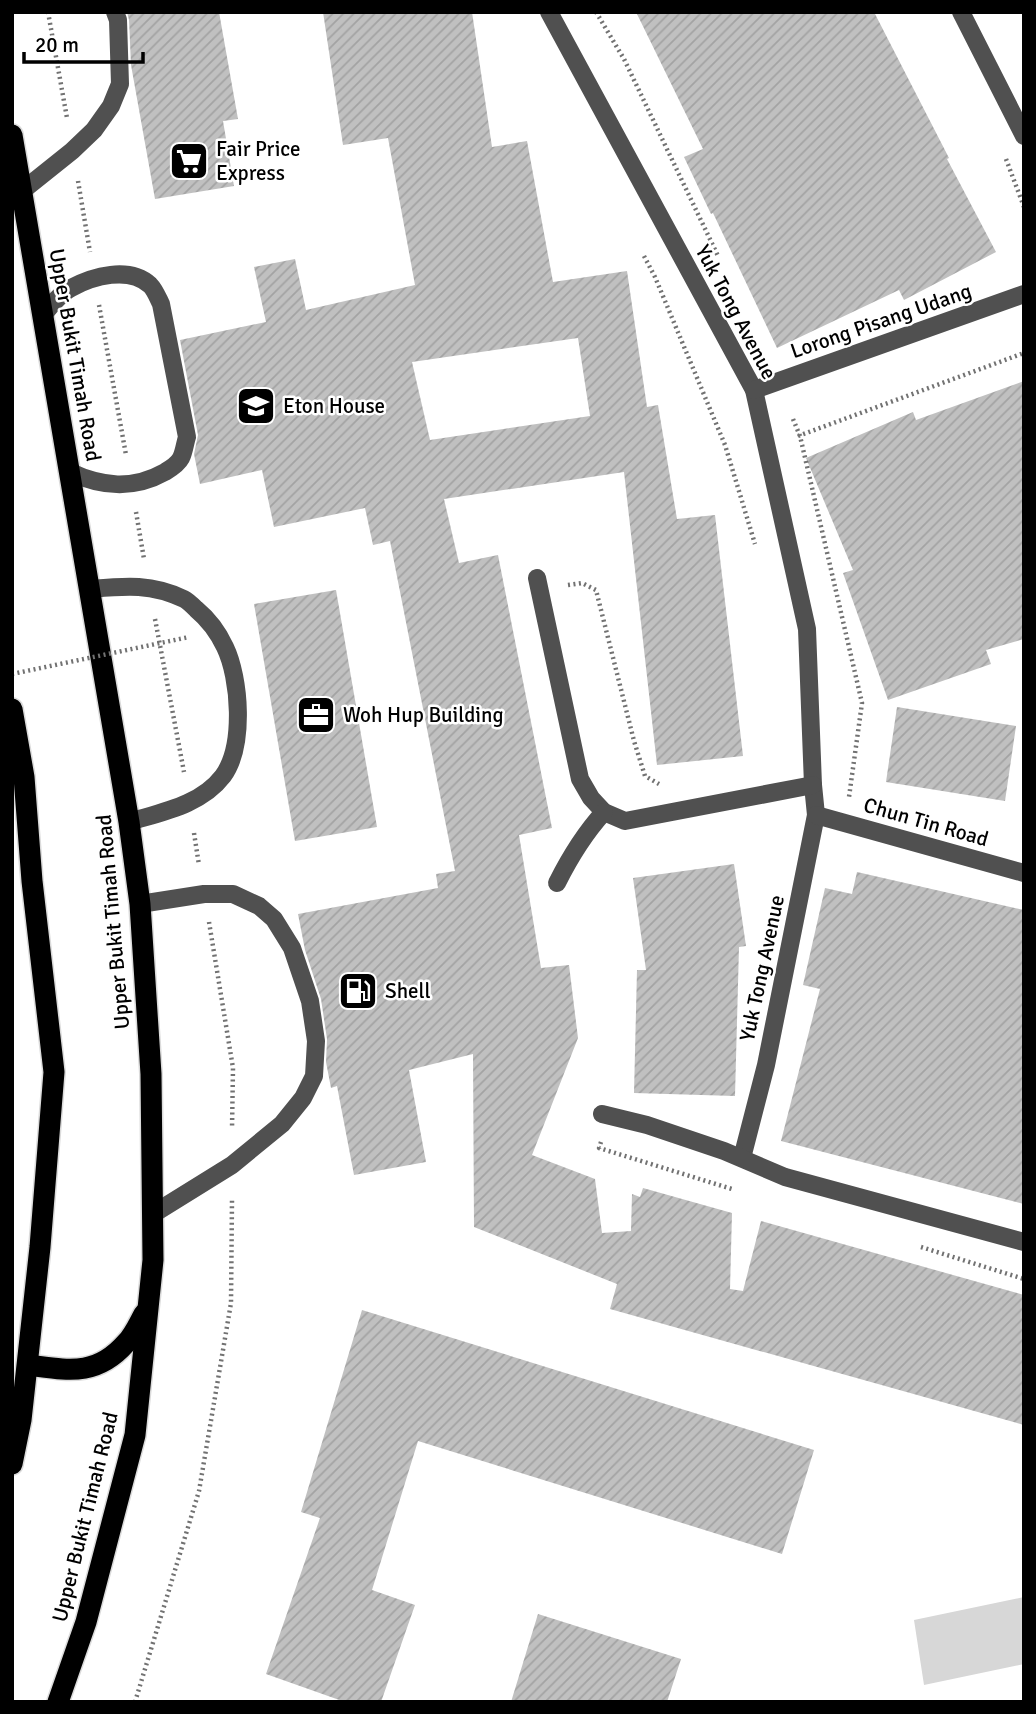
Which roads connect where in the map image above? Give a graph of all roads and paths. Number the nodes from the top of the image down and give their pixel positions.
1 (115, 12) edge
2 (549, 12) edge
3 (961, 12) edge
4 (12, 135) edge
5 (1024, 136) edge
6 (22, 191) junction
7 (643, 254) dead end
8 (1024, 294) edge
9 (43, 315) junction
10 (1024, 354) edge
11 (754, 390) junction
12 (767, 448) junction
13 (70, 472) junction
14 (756, 546) dead end
15 (538, 584) joint
16 (90, 589) junction
17 (189, 636) dead end
18 (12, 674) edge
19 (12, 709) edge
20 (668, 783) dead end
21 (813, 785) junction
22 (604, 812) junction
23 (816, 815) junction
24 (129, 822) junction
25 (1024, 873) edge
26 (557, 883) dead end
27 (140, 904) junction
28 (602, 1114) dead end
29 (742, 1158) junction
30 (153, 1214) junction
31 (1024, 1242) edge
32 (148, 1307) junction
33 (27, 1365) junction
34 (12, 1464) edge
35 (58, 1702) edge

1 - 6 street
2 - 11 street, Yuk Tong Avenue
3 - 5 street
4 - 6 highway, Upper Bukit Timah Road
6 - 9 highway, Upper Bukit Timah Road
7 - 14 path
8 - 11 street, Lorong Pisang Udang
9 - 13 highway, Upper Bukit Timah Road
9 - 13 street
10 - 12 path
11 - 12 street, Yuk Tong Avenue
12 - 21 street, Yuk Tong Avenue
13 - 16 highway, Upper Bukit Timah Road
15 - 20 path
15 - 22 street
16 - 24 highway, Upper Bukit Timah Road
16 - 24 street
17 - 18 path, bridge
19 - 33 highway
21 - 22 street
21 - 23 street, Yuk Tong Avenue
22 - 26 street
23 - 25 street, Chun Tin Road
23 - 29 street, Yuk Tong Avenue
24 - 27 highway, Upper Bukit Timah Road
27 - 30 highway, Upper Bukit Timah Road
27 - 30 street
28 - 29 street
29 - 31 street
30 - 32 highway, Upper Bukit Timah Road
32 - 33 highway
32 - 35 highway, Upper Bukit Timah Road
33 - 34 highway

